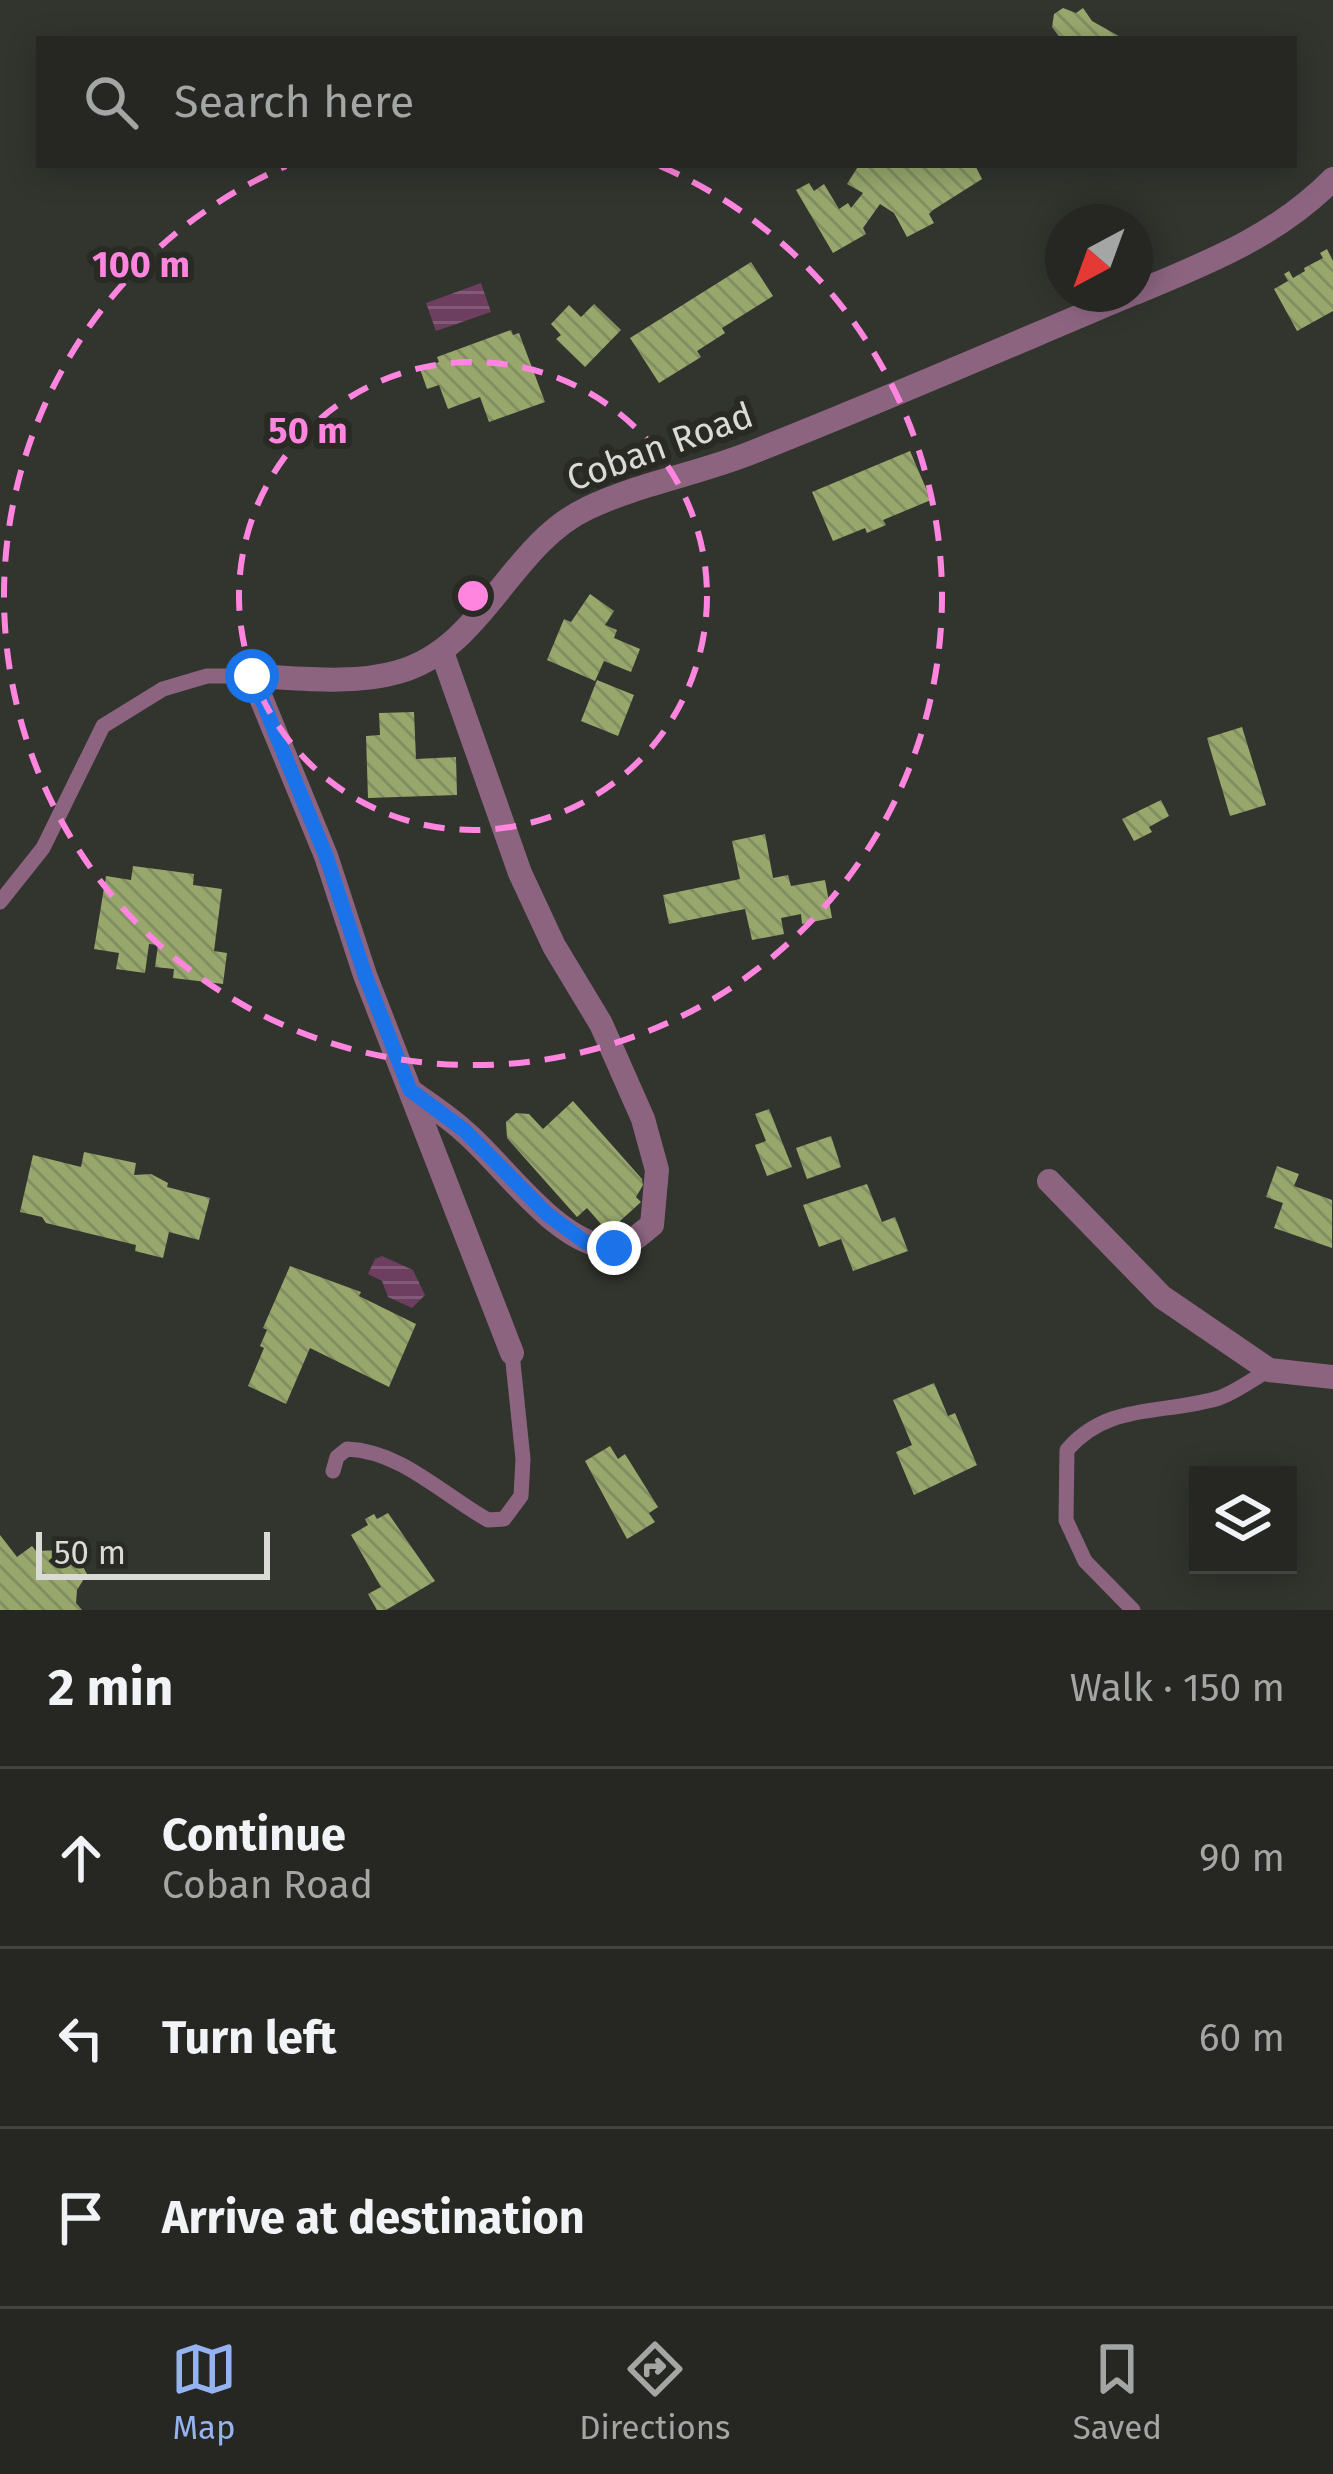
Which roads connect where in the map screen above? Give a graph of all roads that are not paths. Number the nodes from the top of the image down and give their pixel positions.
1 (1333, 179) edge
2 (1153, 285) edge
3 (1088, 312) edge
4 (442, 652) junction
5 (252, 676) junction
6 (0, 902) edge
7 (410, 1090) junction
8 (1049, 1181) dead end
9 (512, 1353) joint
10 (1269, 1370) junction
11 (1333, 1377) edge
12 (333, 1471) dead end
13 (1133, 1610) edge

1 - 2 street, Coban Road
3 - 4 street, Coban Road
4 - 5 street, Coban Road
4 - 7 street
5 - 6 lane
5 - 7 street
7 - 9 street
8 - 10 street
9 - 12 lane
10 - 11 street
10 - 13 lane

